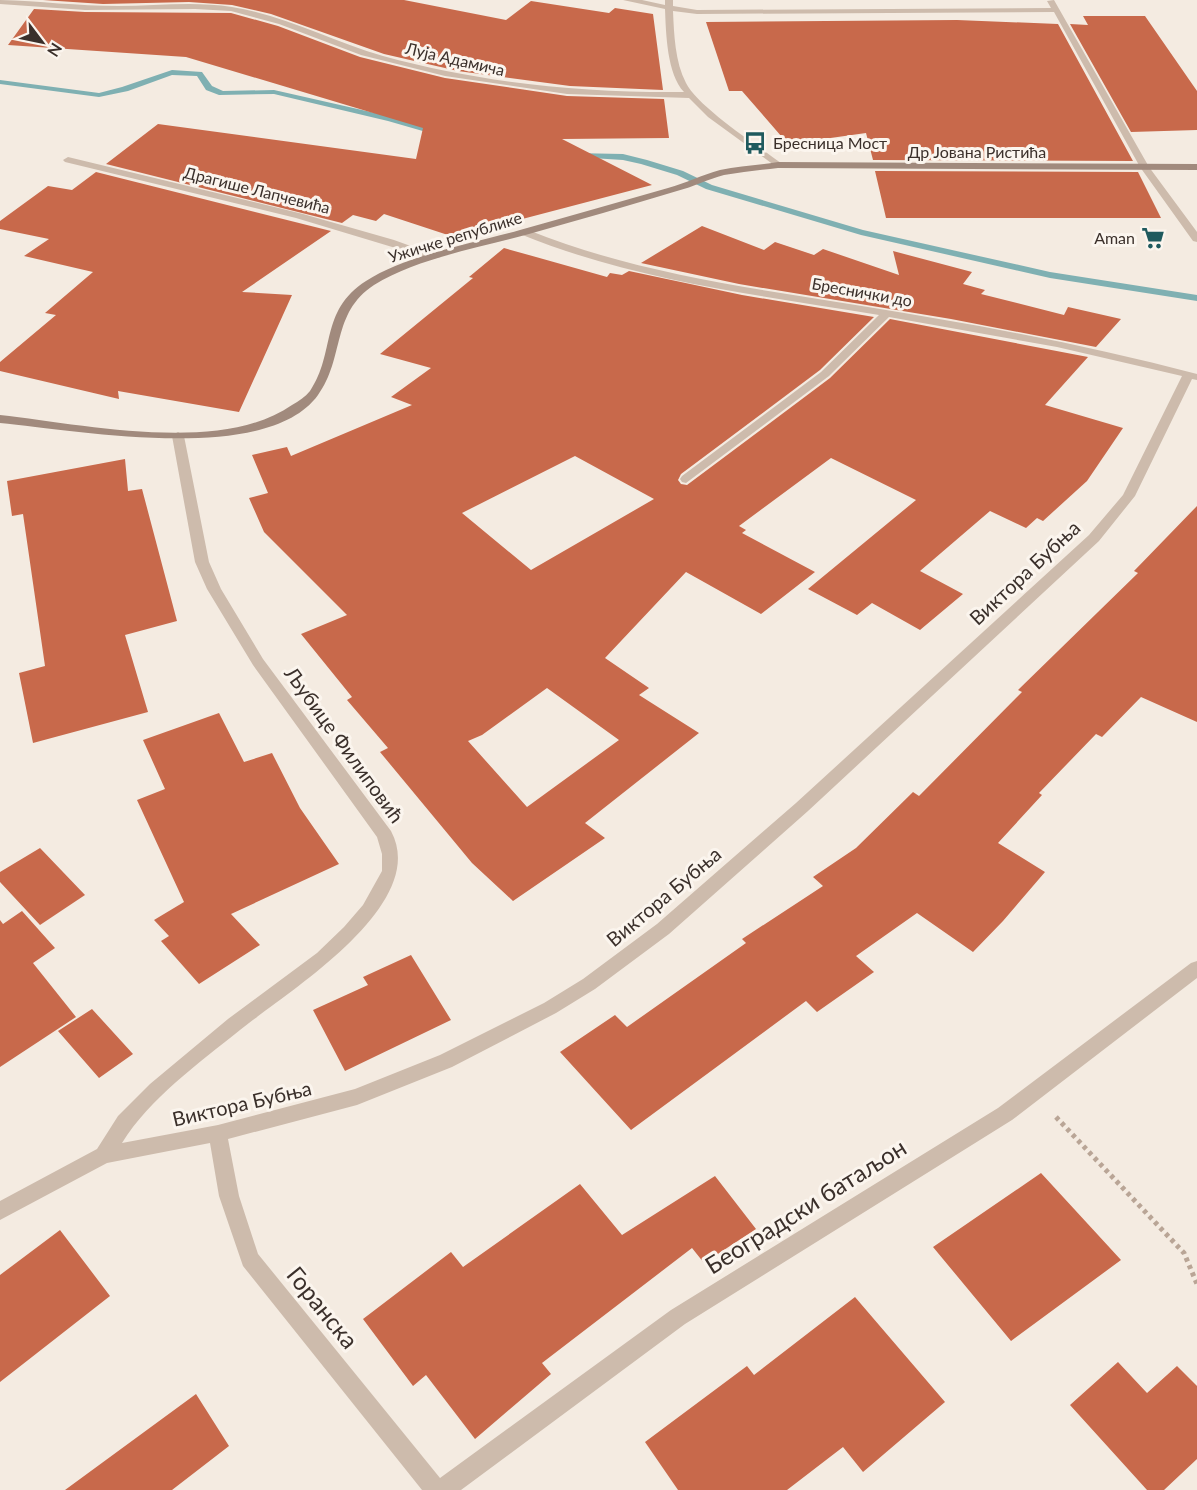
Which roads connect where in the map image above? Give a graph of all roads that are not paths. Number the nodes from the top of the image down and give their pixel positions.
1 (627, 0) edge
2 (1051, 0) edge
3 (0, 2) edge
4 (15, 4) junction
5 (232, 4) edge
6 (670, 5) edge
7 (1057, 10) junction
8 (4, 11) dead end
9 (691, 95) junction
10 (68, 160) dead end
11 (778, 165) junction
12 (1145, 166) junction
13 (1197, 167) edge
14 (721, 173) joint
15 (524, 232) junction
16 (1197, 239) edge
17 (436, 257) junction
18 (886, 313) junction
19 (1193, 376) edge
20 (0, 419) edge
21 (178, 436) junction
22 (686, 479) dead end
23 (1197, 968) edge
24 (218, 1133) junction
25 (104, 1155) junction
26 (0, 1211) edge
27 (436, 1490) edge
28 (442, 1490) edge

1 - 6 street
2 - 7 street
3 - 4 street, Луја Адамича
4 - 5 street, Луја Адамича
4 - 8 street
5 - 9 street, Луја Адамича
6 - 7 street
6 - 9 street
7 - 12 street
9 - 11 street
10 - 17 street, Драгише Лапчевића
11 - 12 street, Др Јована Ристића
11 - 14 street, Др Јована Ристића
12 - 13 street, Др Јована Ристића
12 - 16 street
14 - 15 street, Ужичке републике
15 - 17 street, Ужичке републике
15 - 18 street, Бреснички до
17 - 21 street, Ужичке републике
18 - 19 street, Бреснички до
18 - 22 street
19 - 24 street, Виктора Бубња
20 - 21 street, Ужичке републике
21 - 25 street, Љубице Филиповић
23 - 28 street, Београдски батаљон
24 - 25 street, Виктора Бубња
24 - 27 street, Горанска
25 - 26 street, Виктора Бубња

